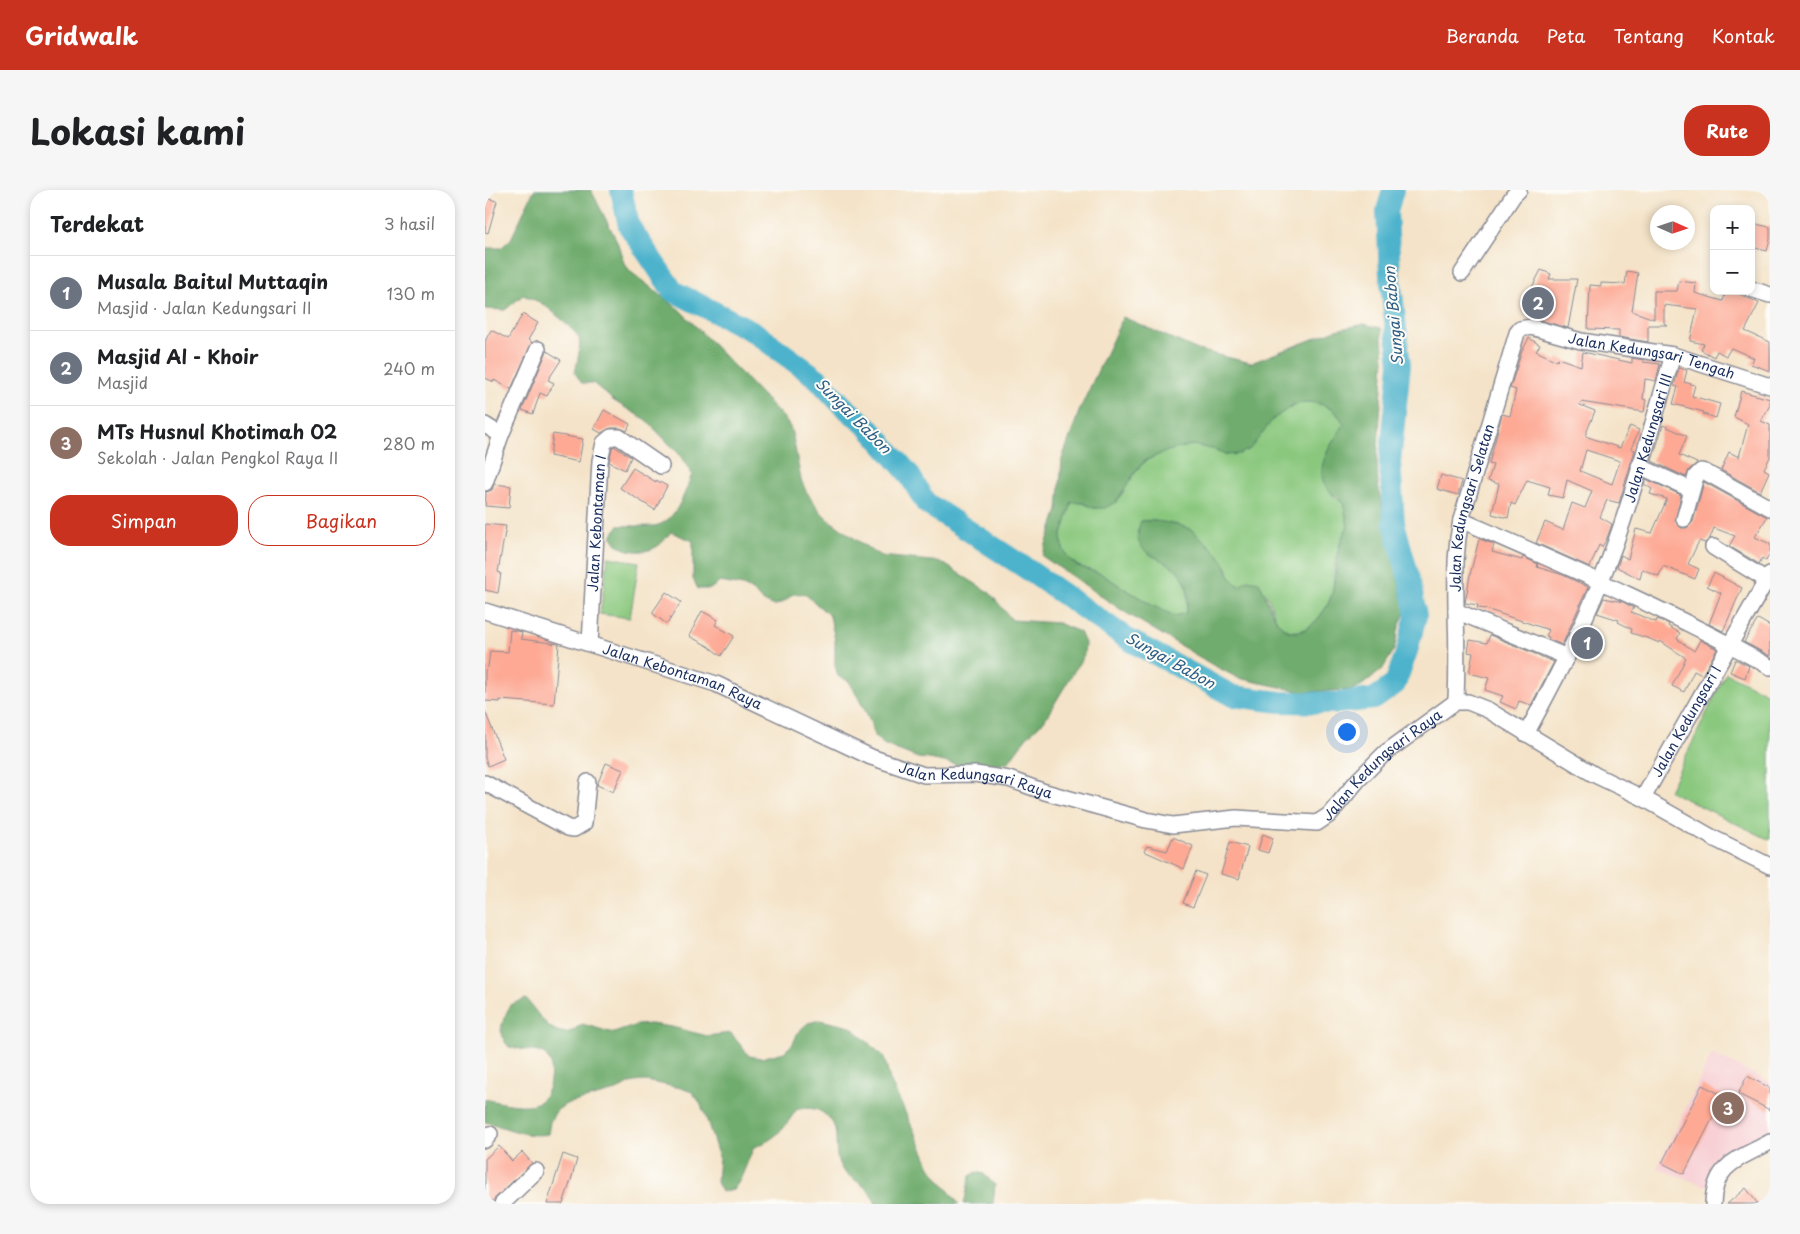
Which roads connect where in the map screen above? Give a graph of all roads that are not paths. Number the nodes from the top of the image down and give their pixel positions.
1 (1519, 190) edge
2 (1462, 273) dead end
3 (1755, 290) edge
4 (1770, 295) edge
5 (1531, 327) joint
6 (538, 349) dead end
7 (1673, 355) junction
8 (1770, 386) edge
9 (485, 425) edge
10 (501, 434) junction
11 (661, 466) dead end
12 (1639, 466) junction
13 (485, 483) edge
14 (1692, 490) junction
15 (1770, 508) edge
16 (1461, 520) junction
17 (1684, 520) dead end
18 (1713, 547) dead end
19 (1769, 579) edge
20 (1600, 582) junction
21 (485, 611) edge
22 (1456, 612) junction
23 (590, 644) junction
24 (1729, 644) junction
25 (1567, 656) junction
26 (1770, 667) edge
27 (1456, 702) junction
28 (1526, 734) junction
29 (871, 757) joint
30 (588, 782) dead end
31 (485, 783) edge
32 (1643, 798) junction
33 (1770, 866) edge
34 (1770, 1142) edge
35 (536, 1171) dead end
36 (502, 1204) edge
37 (1713, 1204) edge

1 - 2 street
3 - 4 street
5 - 7 street, Jalan Kedungsari Tengah
5 - 16 street, Jalan Kedungsari Selatan
6 - 10 street
7 - 8 street, Jalan Kedungsari Tengah
7 - 12 street, Jalan Kedungsari III
9 - 10 street
10 - 13 street
11 - 23 street, Jalan Kebontaman I
12 - 14 street
12 - 20 street, Jalan Kedungsari III
14 - 15 street
14 - 17 street
16 - 20 street
16 - 22 street, Jalan Kedungsari Selatan
18 - 19 street
19 - 24 street, Jalan Kedungsari I
20 - 24 street
20 - 25 street, Jalan Kedungsari III
21 - 23 street, Jalan Kebontaman Raya
22 - 25 street
22 - 27 street, Jalan Kedungsari Selatan
23 - 29 street, Jalan Kebontaman Raya
24 - 26 street
24 - 32 street, Jalan Kedungsari I
25 - 28 street, Jalan Kedungsari III
27 - 28 street, Jalan Kedungsari Raya
27 - 29 street, Jalan Kedungsari Raya
28 - 32 street, Jalan Kedungsari Raya
30 - 31 street
32 - 33 street, Jalan Kedungsari Raya
34 - 37 street
35 - 36 street

